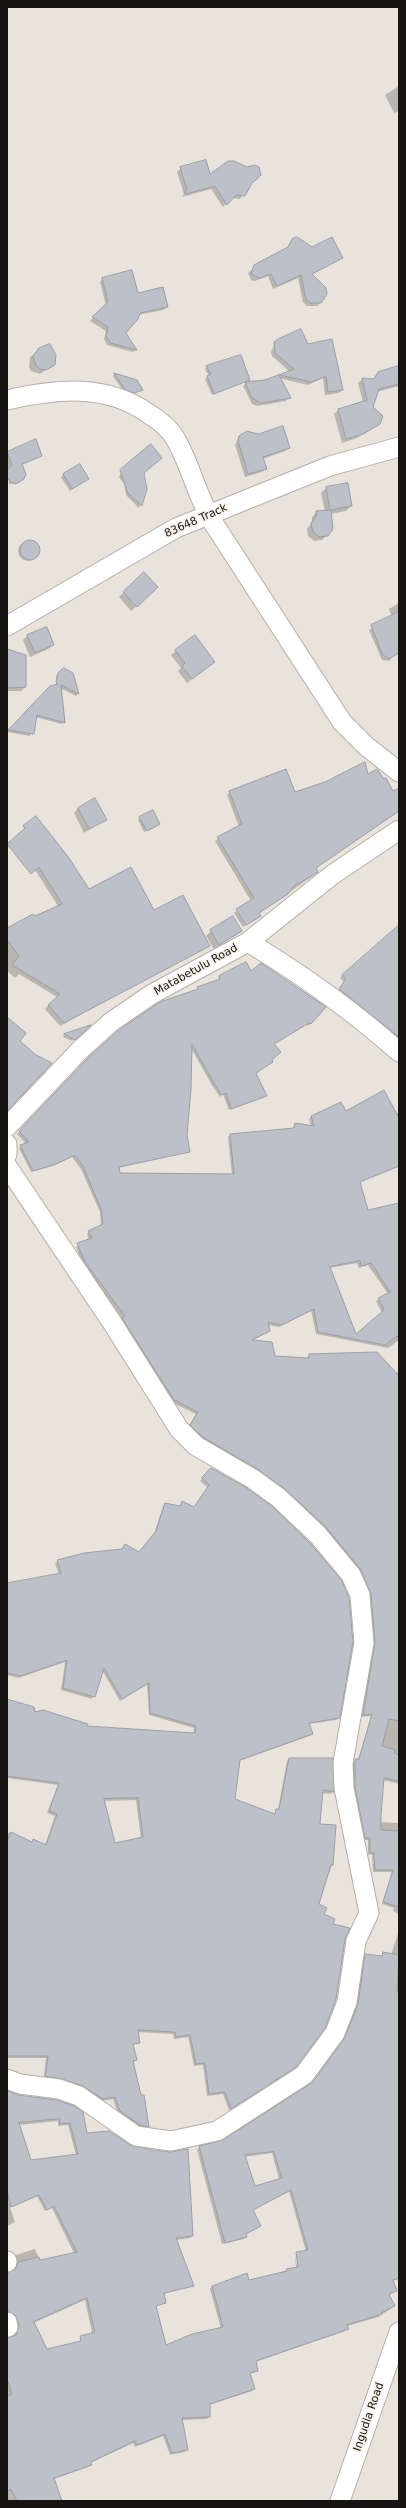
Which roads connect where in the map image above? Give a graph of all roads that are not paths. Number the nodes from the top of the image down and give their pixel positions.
1 (7, 400) edge
2 (399, 447) edge
3 (208, 515) junction
4 (7, 626) edge
5 (399, 772) edge
6 (399, 830) edge
7 (248, 942) junction
8 (399, 1052) edge
9 (7, 1127) edge
10 (7, 1144) edge
11 (7, 1154) edge
12 (7, 1166) edge
13 (7, 2079) edge
14 (399, 2332) edge
15 (340, 2501) edge

1 - 3 street
2 - 3 street, 83648 Track
3 - 4 street, 83648 Track
3 - 5 street
6 - 7 street, Matabetulu Road
7 - 8 street
7 - 9 street, Matabetulu Road
10 - 11 street
12 - 13 street
14 - 15 street, Ingudla Road

